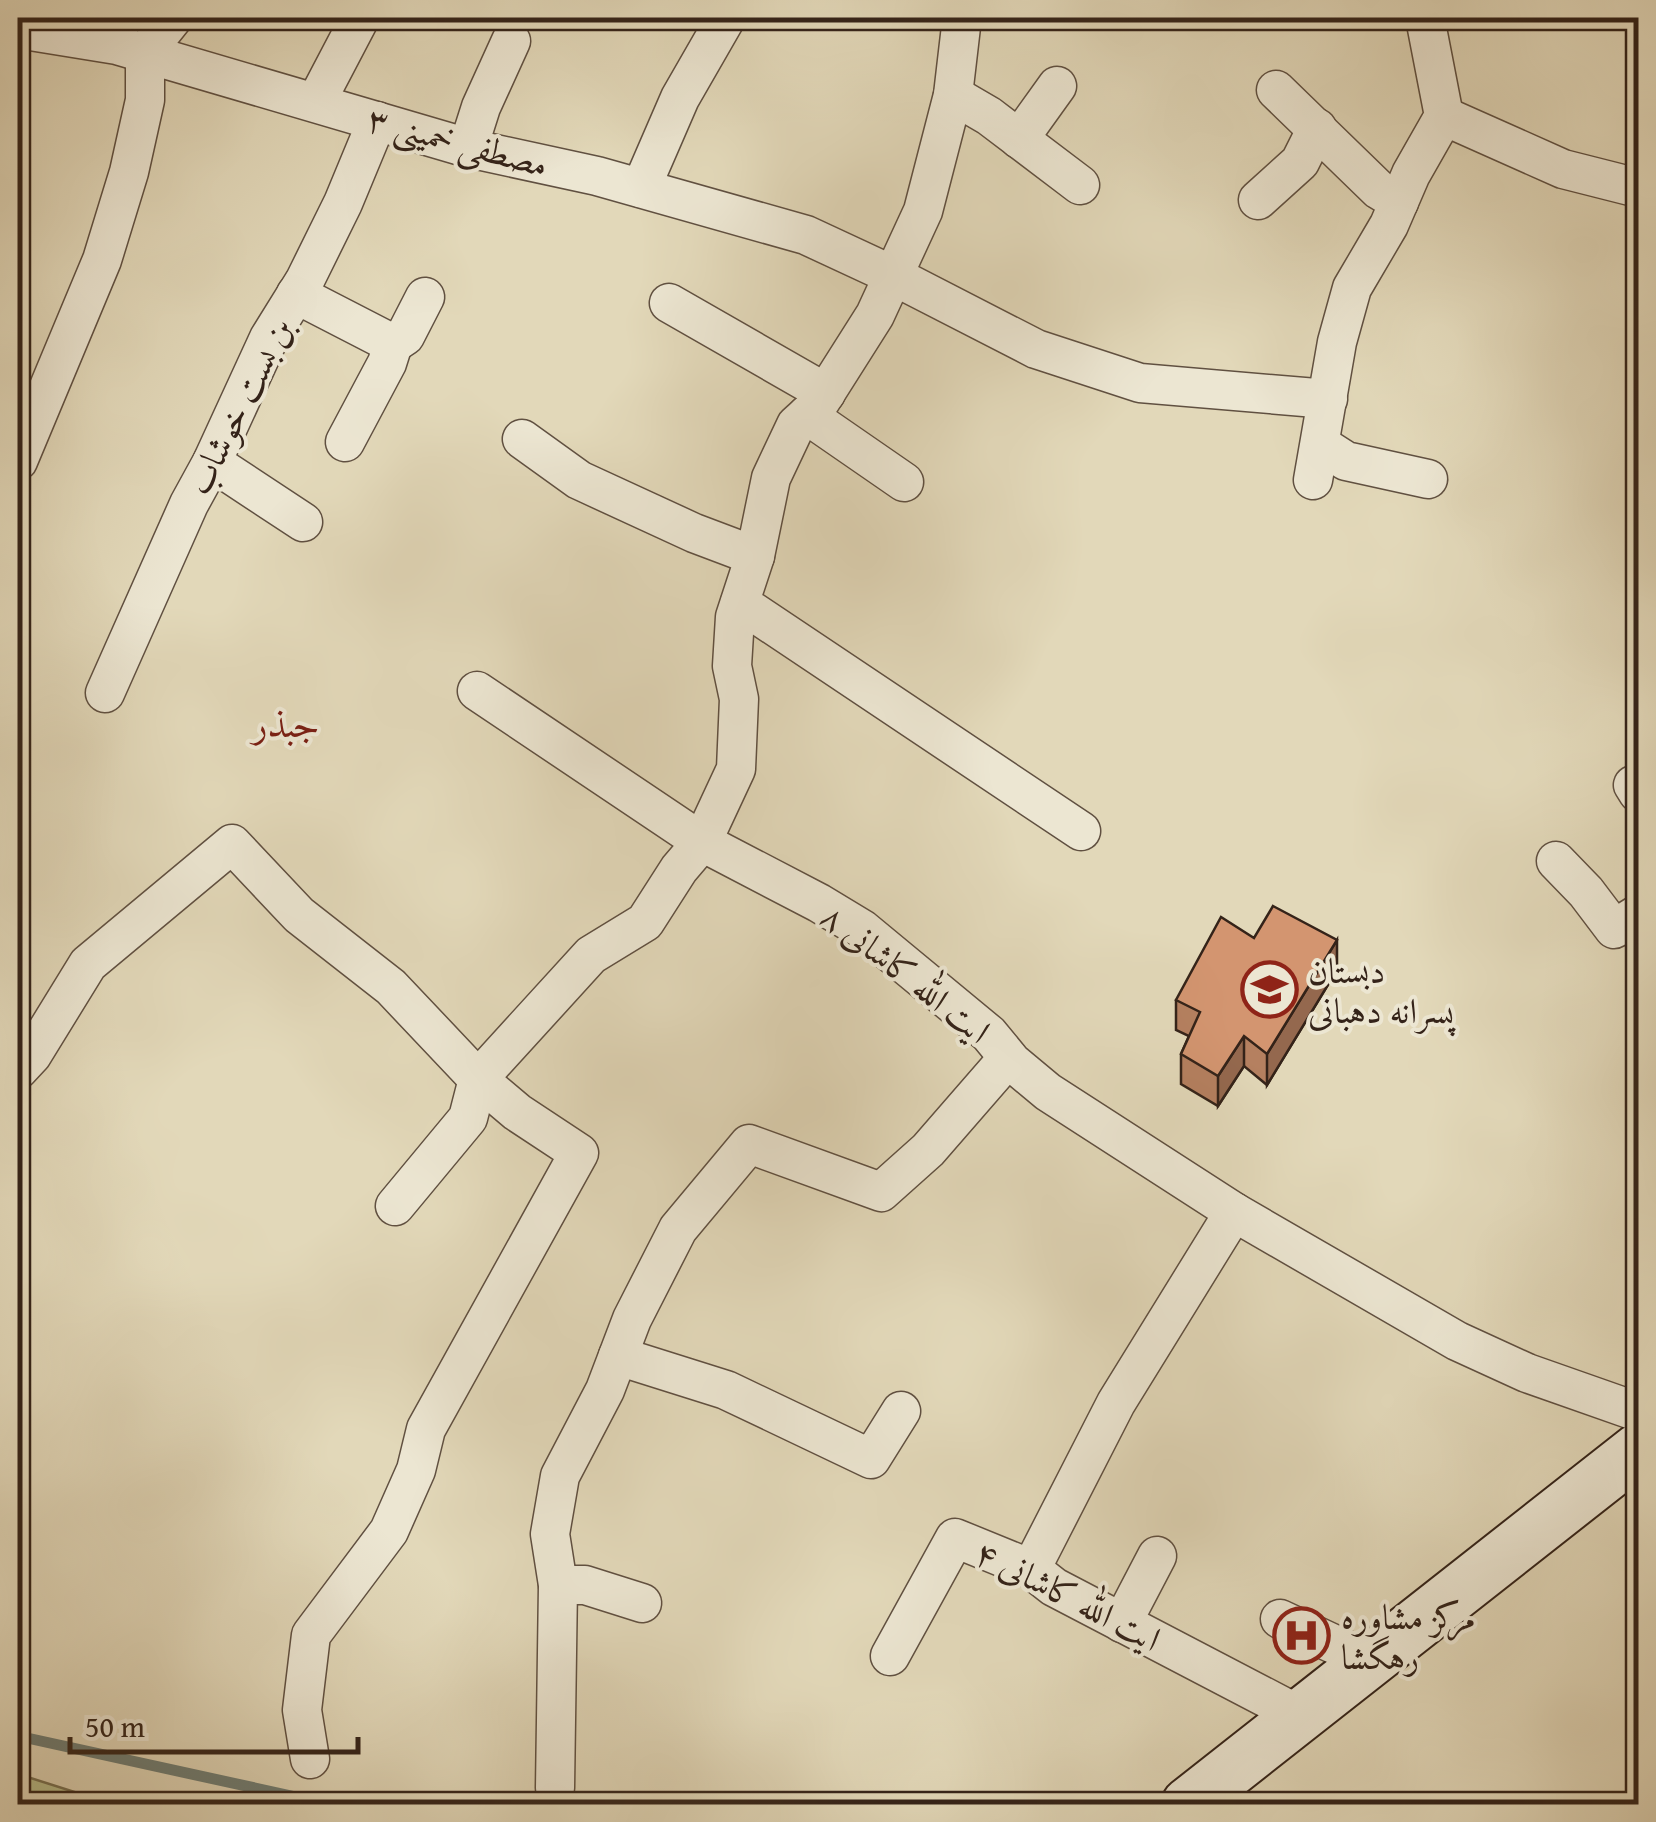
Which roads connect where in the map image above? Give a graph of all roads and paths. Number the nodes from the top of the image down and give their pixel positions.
1 (173, 18) edge
2 (360, 18) edge
3 (726, 18) edge
4 (962, 18) edge
5 (1425, 18) edge
6 (18, 30) edge
7 (511, 40) dead end
8 (145, 53) junction
9 (1057, 86) dead end
10 (1276, 90) dead end
11 (953, 95) junction
12 (316, 102) junction
13 (1444, 116) junction
14 (377, 121) junction
15 (1317, 128) junction
16 (1020, 140) junction
17 (468, 148) junction
18 (1080, 185) dead end
19 (641, 188) junction
20 (1638, 188) edge
21 (1258, 200) dead end
22 (1400, 202) junction
23 (892, 275) junction
24 (296, 294) junction
25 (424, 298) dead end
26 (669, 303) dead end
27 (393, 344) junction
28 (1328, 399) junction
29 (816, 404) junction
30 (522, 439) dead end
31 (344, 442) dead end
32 (18, 461) edge
33 (212, 462) junction
34 (1428, 480) dead end
35 (904, 482) dead end
36 (304, 522) dead end
37 (755, 556) junction
38 (740, 604) junction
39 (477, 692) dead end
40 (104, 693) dead end
41 (1081, 831) dead end
42 (702, 842) junction
43 (1556, 861) dead end
44 (1638, 914) edge
45 (1008, 1058) junction
46 (18, 1070) edge
47 (478, 1079) junction
48 (394, 1206) dead end
49 (1234, 1212) junction
50 (618, 1356) junction
51 (901, 1411) dead end
52 (1638, 1412) edge
53 (1638, 1450) edge
54 (1157, 1556) dead end
55 (1031, 1568) junction
56 (558, 1586) junction
57 (642, 1603) dead end
58 (1280, 1620) dead end
59 (1122, 1622) junction
60 (890, 1656) dead end
61 (1370, 1660) junction
62 (1301, 1716) junction
63 (310, 1759) dead end
64 (555, 1788) dead end
65 (1188, 1804) edge

1 - 8 street
2 - 12 street
3 - 19 street
4 - 11 street
5 - 13 street
6 - 8 street, مصطفی خمینی ۳
7 - 17 street
8 - 12 street, مصطفی خمینی ۳
8 - 32 street
9 - 16 street
10 - 15 street
11 - 16 street
11 - 23 street
12 - 14 street, مصطفی خمینی ۳
13 - 20 street
13 - 22 street
14 - 17 street, مصطفی خمینی ۳
14 - 24 street, بن بست خوشاب
15 - 21 street
15 - 22 street
16 - 18 street
17 - 19 street, مصطفی خمینی ۳
19 - 23 street, مصطفی خمینی ۳
22 - 28 street
23 - 28 street, مصطفی خمینی ۳
23 - 29 street
24 - 27 street
24 - 33 street, بن بست خوشاب
25 - 27 street
26 - 29 street
27 - 31 street
28 - 34 street
29 - 35 street
29 - 37 street
30 - 37 street
33 - 36 street
33 - 40 street, بن بست خوشاب
37 - 38 street
38 - 41 street
38 - 42 street
39 - 42 street, ایت الله کاشانی ۸
42 - 45 street, ایت الله کاشانی ۸
42 - 47 street
43 - 44 street
45 - 49 street, ایت الله کاشانی ۸
45 - 50 street
46 - 47 street
47 - 48 street
47 - 63 street
49 - 52 street, ایت الله کاشانی ۸
49 - 55 street
50 - 51 street
50 - 56 street
53 - 61 main road
54 - 59 street
55 - 59 street, ایت الله کاشانی ۴
55 - 60 street, ایت الله کاشانی ۴
56 - 57 street
56 - 64 street
58 - 61 street
59 - 62 street, ایت الله کاشانی ۴
61 - 62 main road
62 - 65 main road

